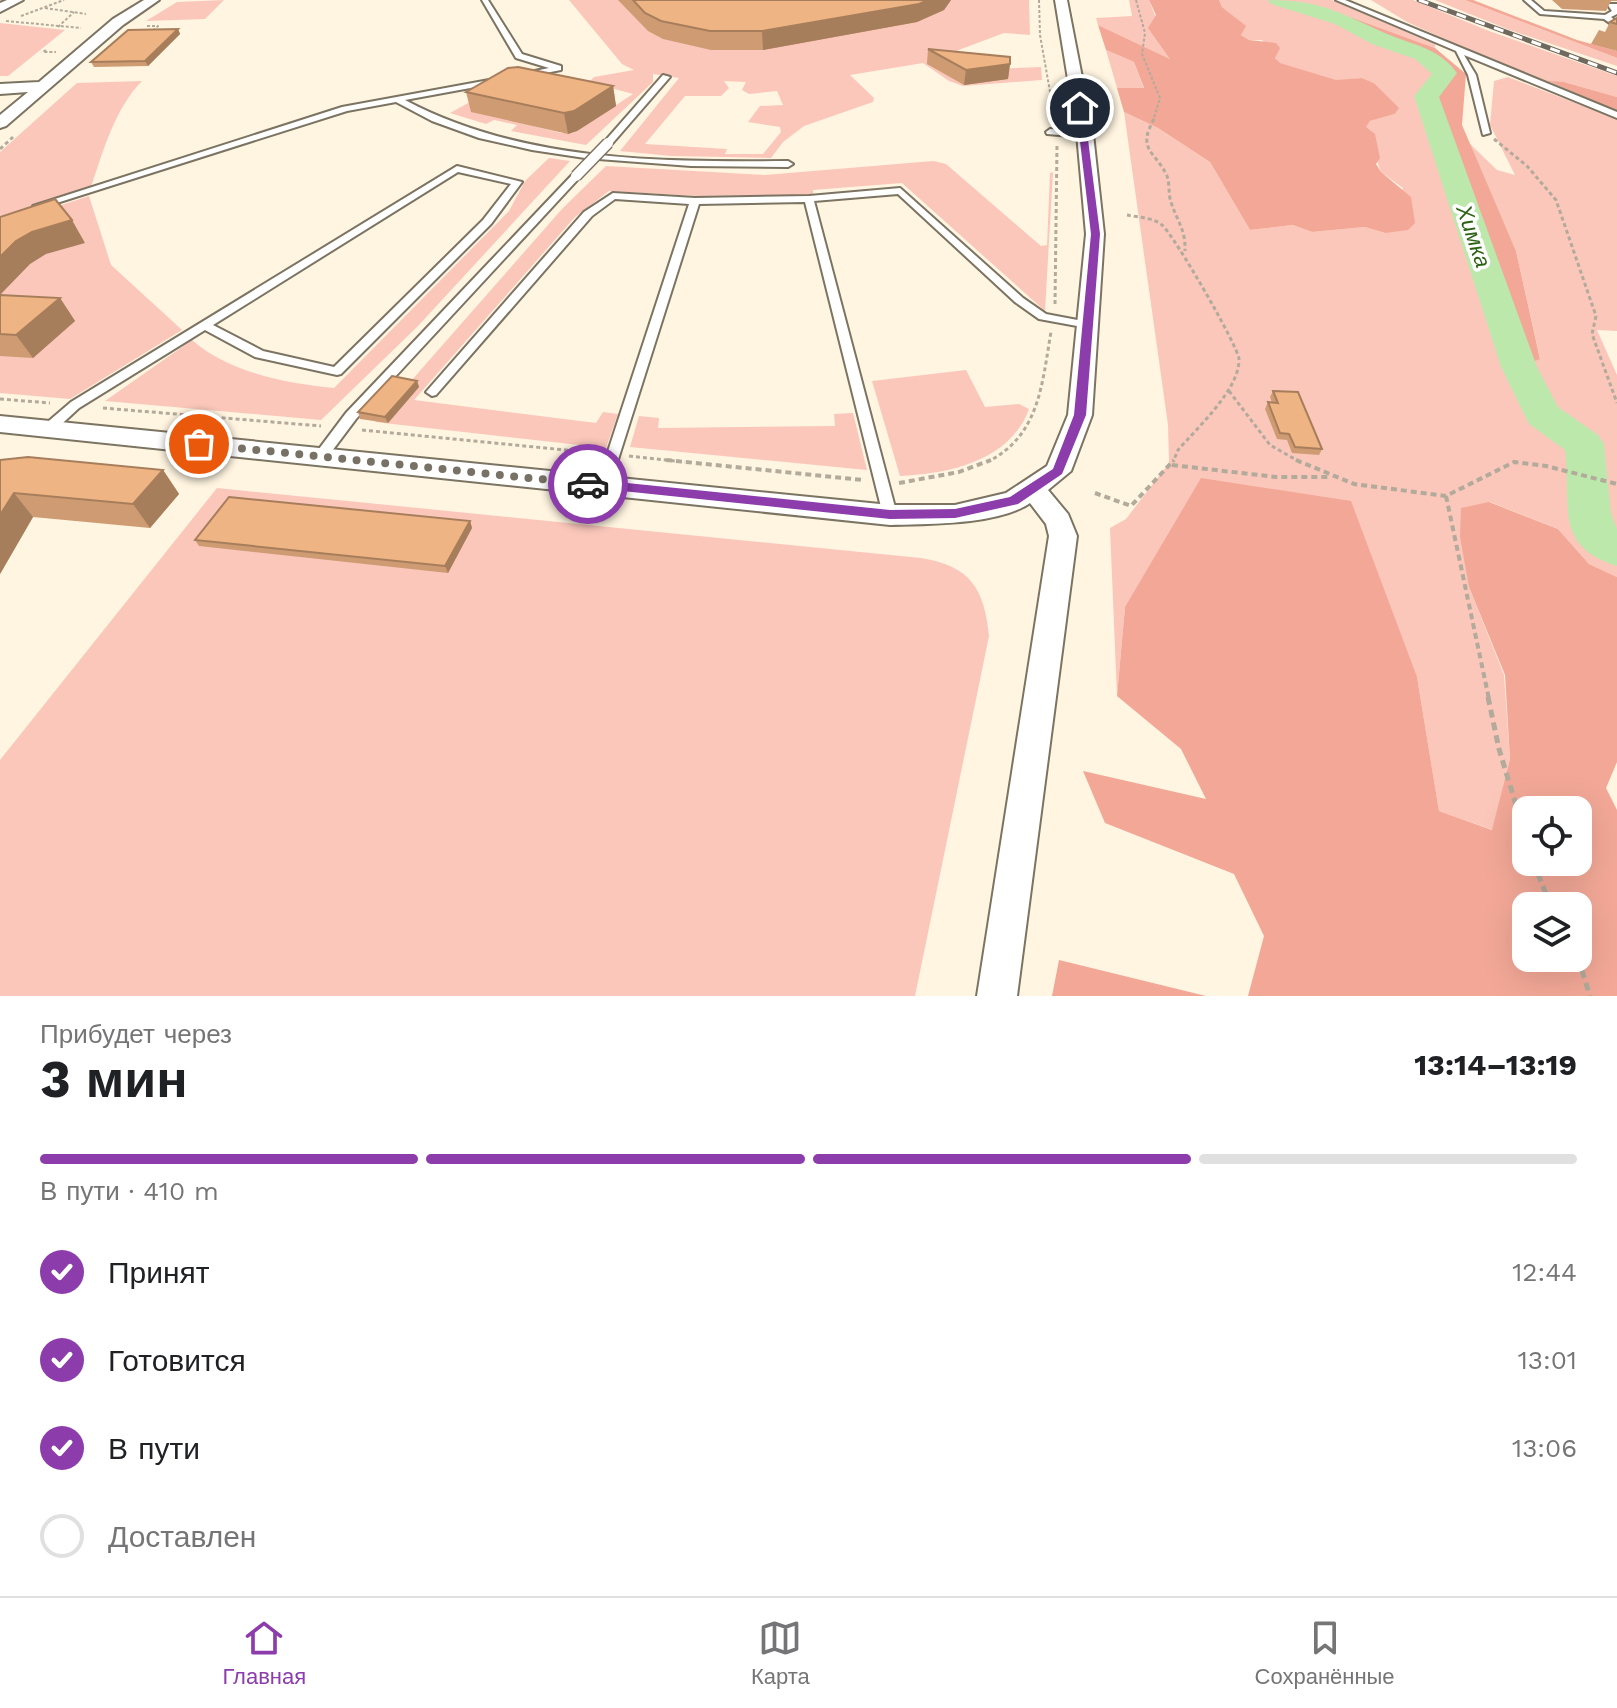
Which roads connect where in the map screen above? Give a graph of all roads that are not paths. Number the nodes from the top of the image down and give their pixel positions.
1 (17, 0) edge
2 (153, 0) edge
3 (485, 0) edge
4 (1061, 0) edge
5 (1339, 0) edge
6 (1527, 0) edge
7 (1610, 4) edge
8 (0, 7) edge
9 (1606, 17) junction
10 (1617, 26) edge
11 (1459, 52) junction
12 (666, 77) dead end
13 (43, 86) junction
14 (0, 89) edge
15 (395, 98) junction
16 (1617, 115) edge
17 (0, 123) edge
18 (1054, 132) road end
19 (1486, 133) road end
20 (1085, 134) junction
21 (788, 164) dead end
22 (809, 199) junction
23 (695, 201) junction
24 (29, 209) edge
25 (204, 325) junction
26 (1088, 325) junction
27 (432, 392) dead end
28 (0, 424) edge
29 (48, 429) junction
30 (321, 456) junction
31 (1045, 480) junction
32 (604, 485) junction
33 (890, 515) junction
34 (997, 996) edge

1 - 8 street
2 - 13 street
3 - 15 lane
4 - 20 street
5 - 11 lane
6 - 9 lane
7 - 9 lane
9 - 10 lane
11 - 16 lane
11 - 19 lane
12 - 30 lane, bridge
13 - 14 street
13 - 17 street
15 - 21 lane
15 - 24 lane
18 - 20 lane
20 - 26 street
22 - 23 lane
22 - 26 lane
22 - 33 lane
23 - 27 lane
23 - 32 lane
25 - 25 lane
25 - 29 lane
26 - 31 street
28 - 29 street
29 - 30 street
30 - 32 street
31 - 33 street
31 - 34 street
32 - 33 street

